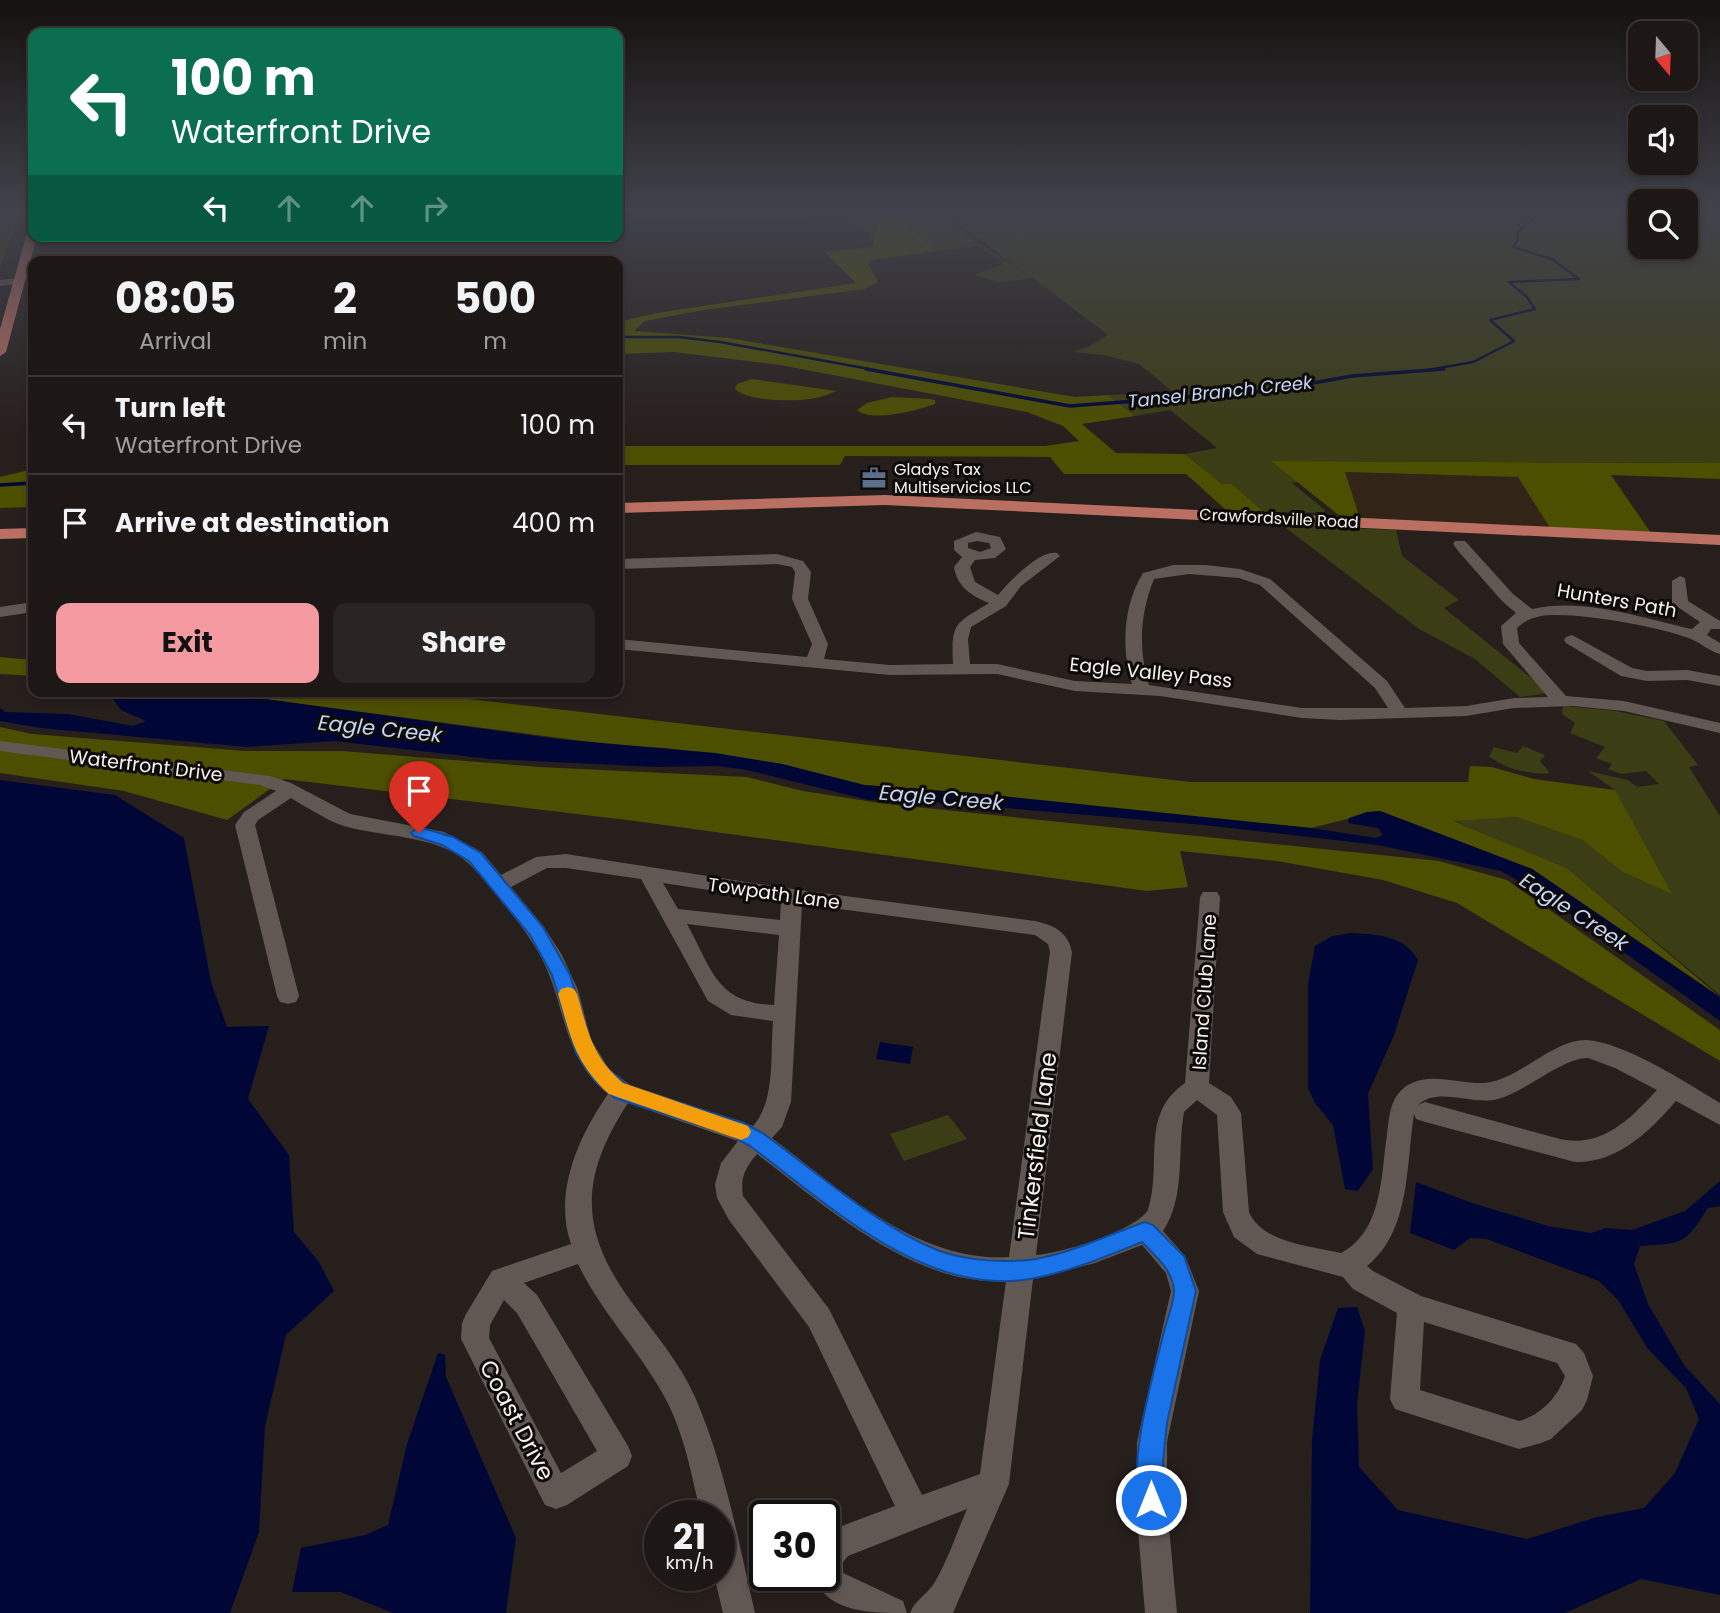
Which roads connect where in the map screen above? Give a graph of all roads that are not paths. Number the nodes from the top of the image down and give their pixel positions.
1 (18, 285) edge
2 (0, 352) edge
3 (623, 499) edge
4 (838, 501) junction
5 (623, 508) edge
6 (28, 523) edge
7 (1000, 524) dead end
8 (0, 525) edge
9 (28, 533) edge
10 (0, 534) edge
11 (1720, 540) edge
12 (1460, 544) dead end
13 (1052, 556) dead end
14 (623, 564) edge
15 (1680, 581) dead end
16 (1001, 602) junction
17 (28, 608) edge
18 (0, 612) edge
19 (1528, 612) junction
20 (1718, 625) edge
21 (1699, 636) junction
22 (1572, 640) dead end
23 (623, 644) edge
24 (1720, 649) edge
25 (814, 662) junction
26 (962, 668) junction
27 (1720, 681) edge
28 (1142, 690) junction
29 (1561, 701) junction
30 (1400, 713) junction
31 (1720, 728) edge
32 (0, 746) edge
33 (290, 790) junction
34 (648, 874) junction
35 (499, 885) junction
36 (792, 896) junction
37 (1210, 897) dead end
38 (671, 915) junction
39 (790, 929) junction
40 (1054, 936) joint
41 (288, 996) dead end
42 (785, 1013) junction
43 (1197, 1087) junction
44 (1673, 1088) junction
45 (622, 1092) junction
46 (1425, 1112) dead end
47 (1720, 1115) edge
48 (757, 1140) junction
49 (1145, 1231) junction
50 (586, 1250) junction
51 (1348, 1263) junction
52 (1022, 1270) junction
53 (502, 1279) junction
54 (1411, 1305) junction
55 (994, 1484) junction
56 (712, 1500) edge
57 (915, 1514) junction
58 (734, 1591) edge
59 (739, 1613) edge
60 (891, 1613) edge
61 (926, 1613) edge
62 (1161, 1613) edge

1 - 2 main road
3 - 4 main road, Crawfordsville Road
4 - 5 main road, Crawfordsville Road
4 - 11 main road, Crawfordsville Road
6 - 8 main road
7 - 16 street
9 - 10 main road
12 - 19 street
13 - 16 street
14 - 25 street
15 - 20 street, Hunters Path
16 - 26 street
17 - 18 street
19 - 21 street, Hunters Path
19 - 29 street
20 - 21 street, Hunters Path
21 - 24 street, Hunters Path
22 - 27 street
23 - 25 street, Eagle Valley Pass
25 - 26 street, Eagle Valley Pass
26 - 28 street, Eagle Valley Pass
28 - 30 street, Eagle Valley Pass
28 - 30 street
29 - 30 street, Eagle Valley Pass
29 - 31 street, Eagle Valley Pass
32 - 33 street, Waterfront Drive
33 - 35 street, Waterfront Drive
33 - 41 street
34 - 35 street, Towpath Lane
34 - 36 street, Towpath Lane
34 - 38 street
35 - 45 street, Waterfront Drive
36 - 39 street
36 - 40 street, Towpath Lane
37 - 43 street, Island Club Lane
38 - 39 street
38 - 42 street
39 - 42 street
40 - 52 street, Tinkersfield Lane
42 - 48 street
43 - 49 street
43 - 51 street
44 - 46 street
44 - 47 street
44 - 51 street
45 - 48 street, Waterfront Drive
45 - 50 street
48 - 52 street, Waterfront Drive
48 - 57 street
49 - 52 street, Waterfront Drive
49 - 62 street
50 - 53 street
50 - 56 street
51 - 54 street
52 - 55 street, Tinkersfield Lane
53 - 53 street, Coast Drive
54 - 54 street
55 - 57 street
55 - 61 street
57 - 60 street
58 - 59 street

